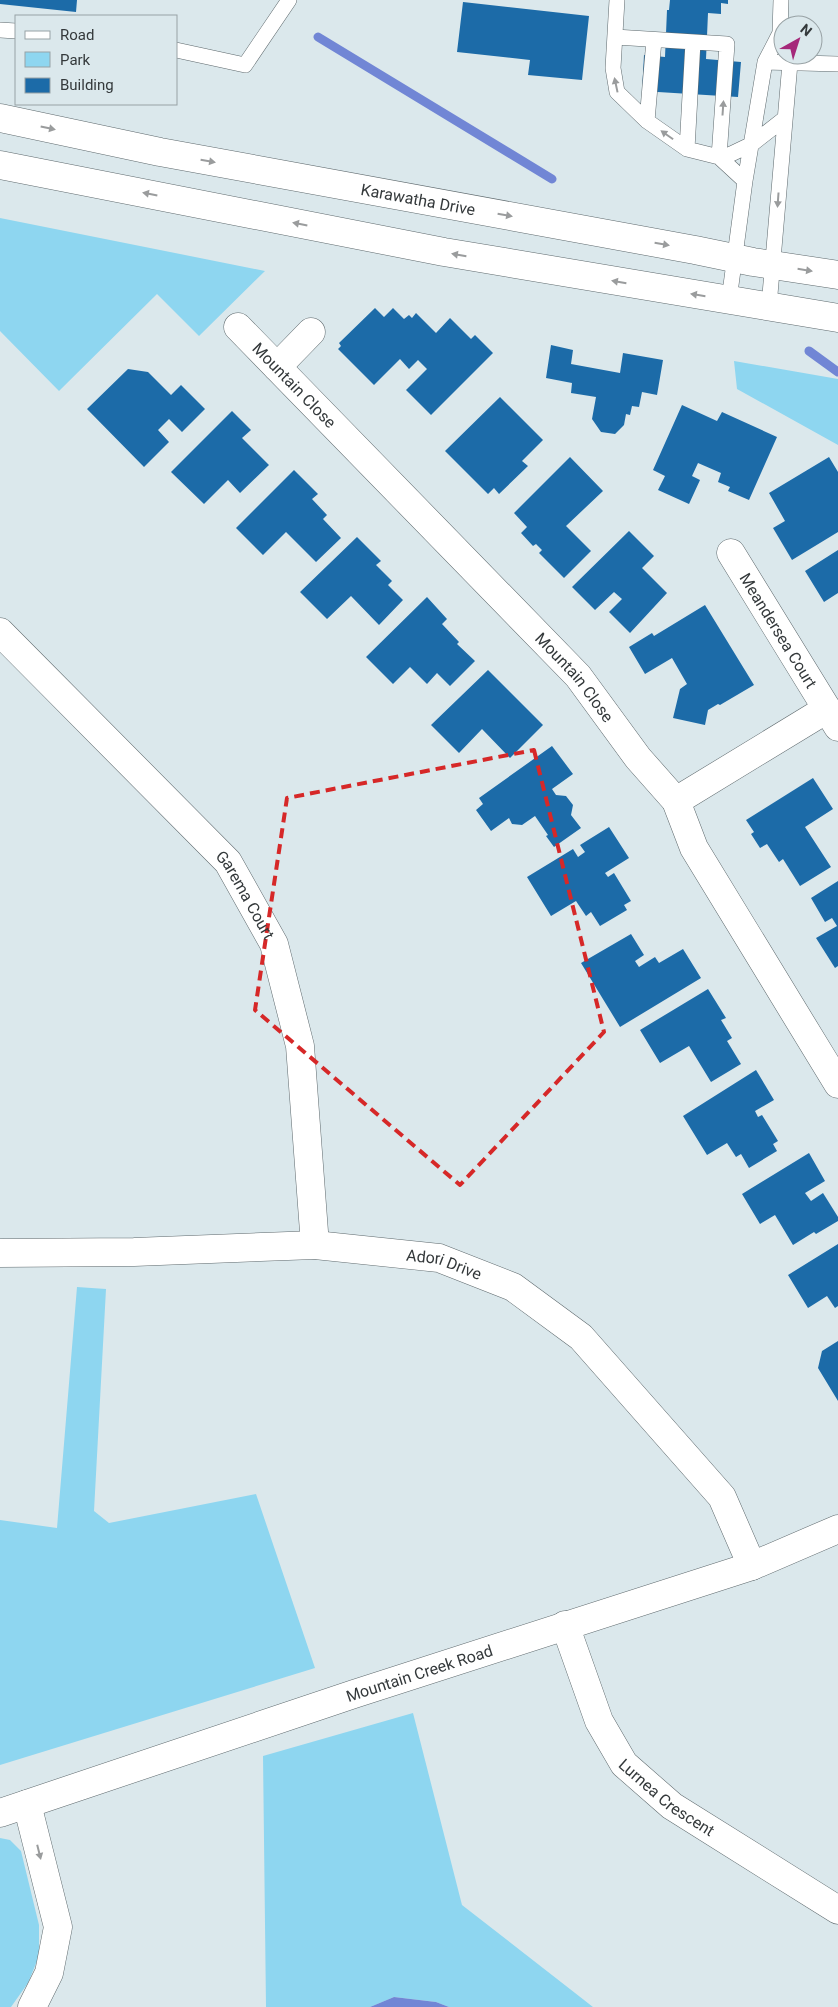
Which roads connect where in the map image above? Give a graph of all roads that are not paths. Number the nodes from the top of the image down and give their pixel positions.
1 (289, 0) edge
2 (617, 0) edge
3 (781, 0) edge
4 (781, 15) edge
5 (0, 30) edge
6 (15, 32) edge
7 (615, 37) junction
8 (654, 40) junction
9 (693, 42) junction
10 (178, 50) edge
11 (773, 50) edge
12 (773, 61) edge
13 (765, 62) junction
14 (823, 62) edge
15 (838, 64) edge
16 (788, 65) edge
17 (0, 118) edge
18 (784, 119) junction
19 (647, 121) junction
20 (752, 144) junction
21 (687, 149) junction
22 (719, 157) junction
23 (0, 165) edge
24 (745, 181) junction
25 (736, 258) junction
26 (773, 265) junction
27 (838, 275) edge
28 (729, 300) junction
29 (773, 307) junction
30 (838, 318) edge
31 (238, 327) dead end
32 (311, 332) dead end
33 (277, 366) junction
34 (731, 553) dead end
35 (0, 632) edge
36 (832, 718) edge
37 (676, 801) junction
38 (838, 1084) edge
39 (315, 1245) junction
40 (0, 1253) edge
41 (838, 1529) edge
42 (752, 1566) junction
43 (565, 1625) junction
44 (27, 1804) junction
45 (0, 1813) edge
46 (838, 1910) edge
47 (32, 2007) edge

1 - 10 lane
2 - 7 lane
3 - 4 lane
5 - 6 lane
7 - 8 lane
19 -> 7 lane
8 - 9 lane
8 - 19 lane
9 - 21 lane
22 -> 9 lane
11 - 13 lane
12 - 13 lane
13 - 20 lane
14 - 15 lane
16 - 18 lane
17 -> 25 street, Karawatha Drive
18 - 20 lane
18 -> 26 lane
21 -> 19 lane
20 - 22 lane
20 - 24 lane
21 - 22 lane
22 - 24 lane
28 -> 23 street
24 - 25 lane
25 - 26 street, Karawatha Drive
25 - 28 lane
26 -> 27 street, Karawatha Drive
26 - 29 lane
28 - 29 street
29 - 30 street
31 - 33 street, Mountain Close
32 - 33 street
33 - 37 street, Mountain Close
34 - 36 street, Meandersea Court
35 - 39 street, Garema Court
36 - 37 street, Meandersea Court
37 - 38 street, Mountain Close
39 - 40 street, Adori Drive
39 - 42 street, Adori Drive
41 - 42 street, Mountain Creek Road
42 - 43 street, Mountain Creek Road
43 - 44 street, Mountain Creek Road
43 - 46 street, Lurnea Crescent
44 - 45 street, Mountain Creek Road
44 -> 47 street

